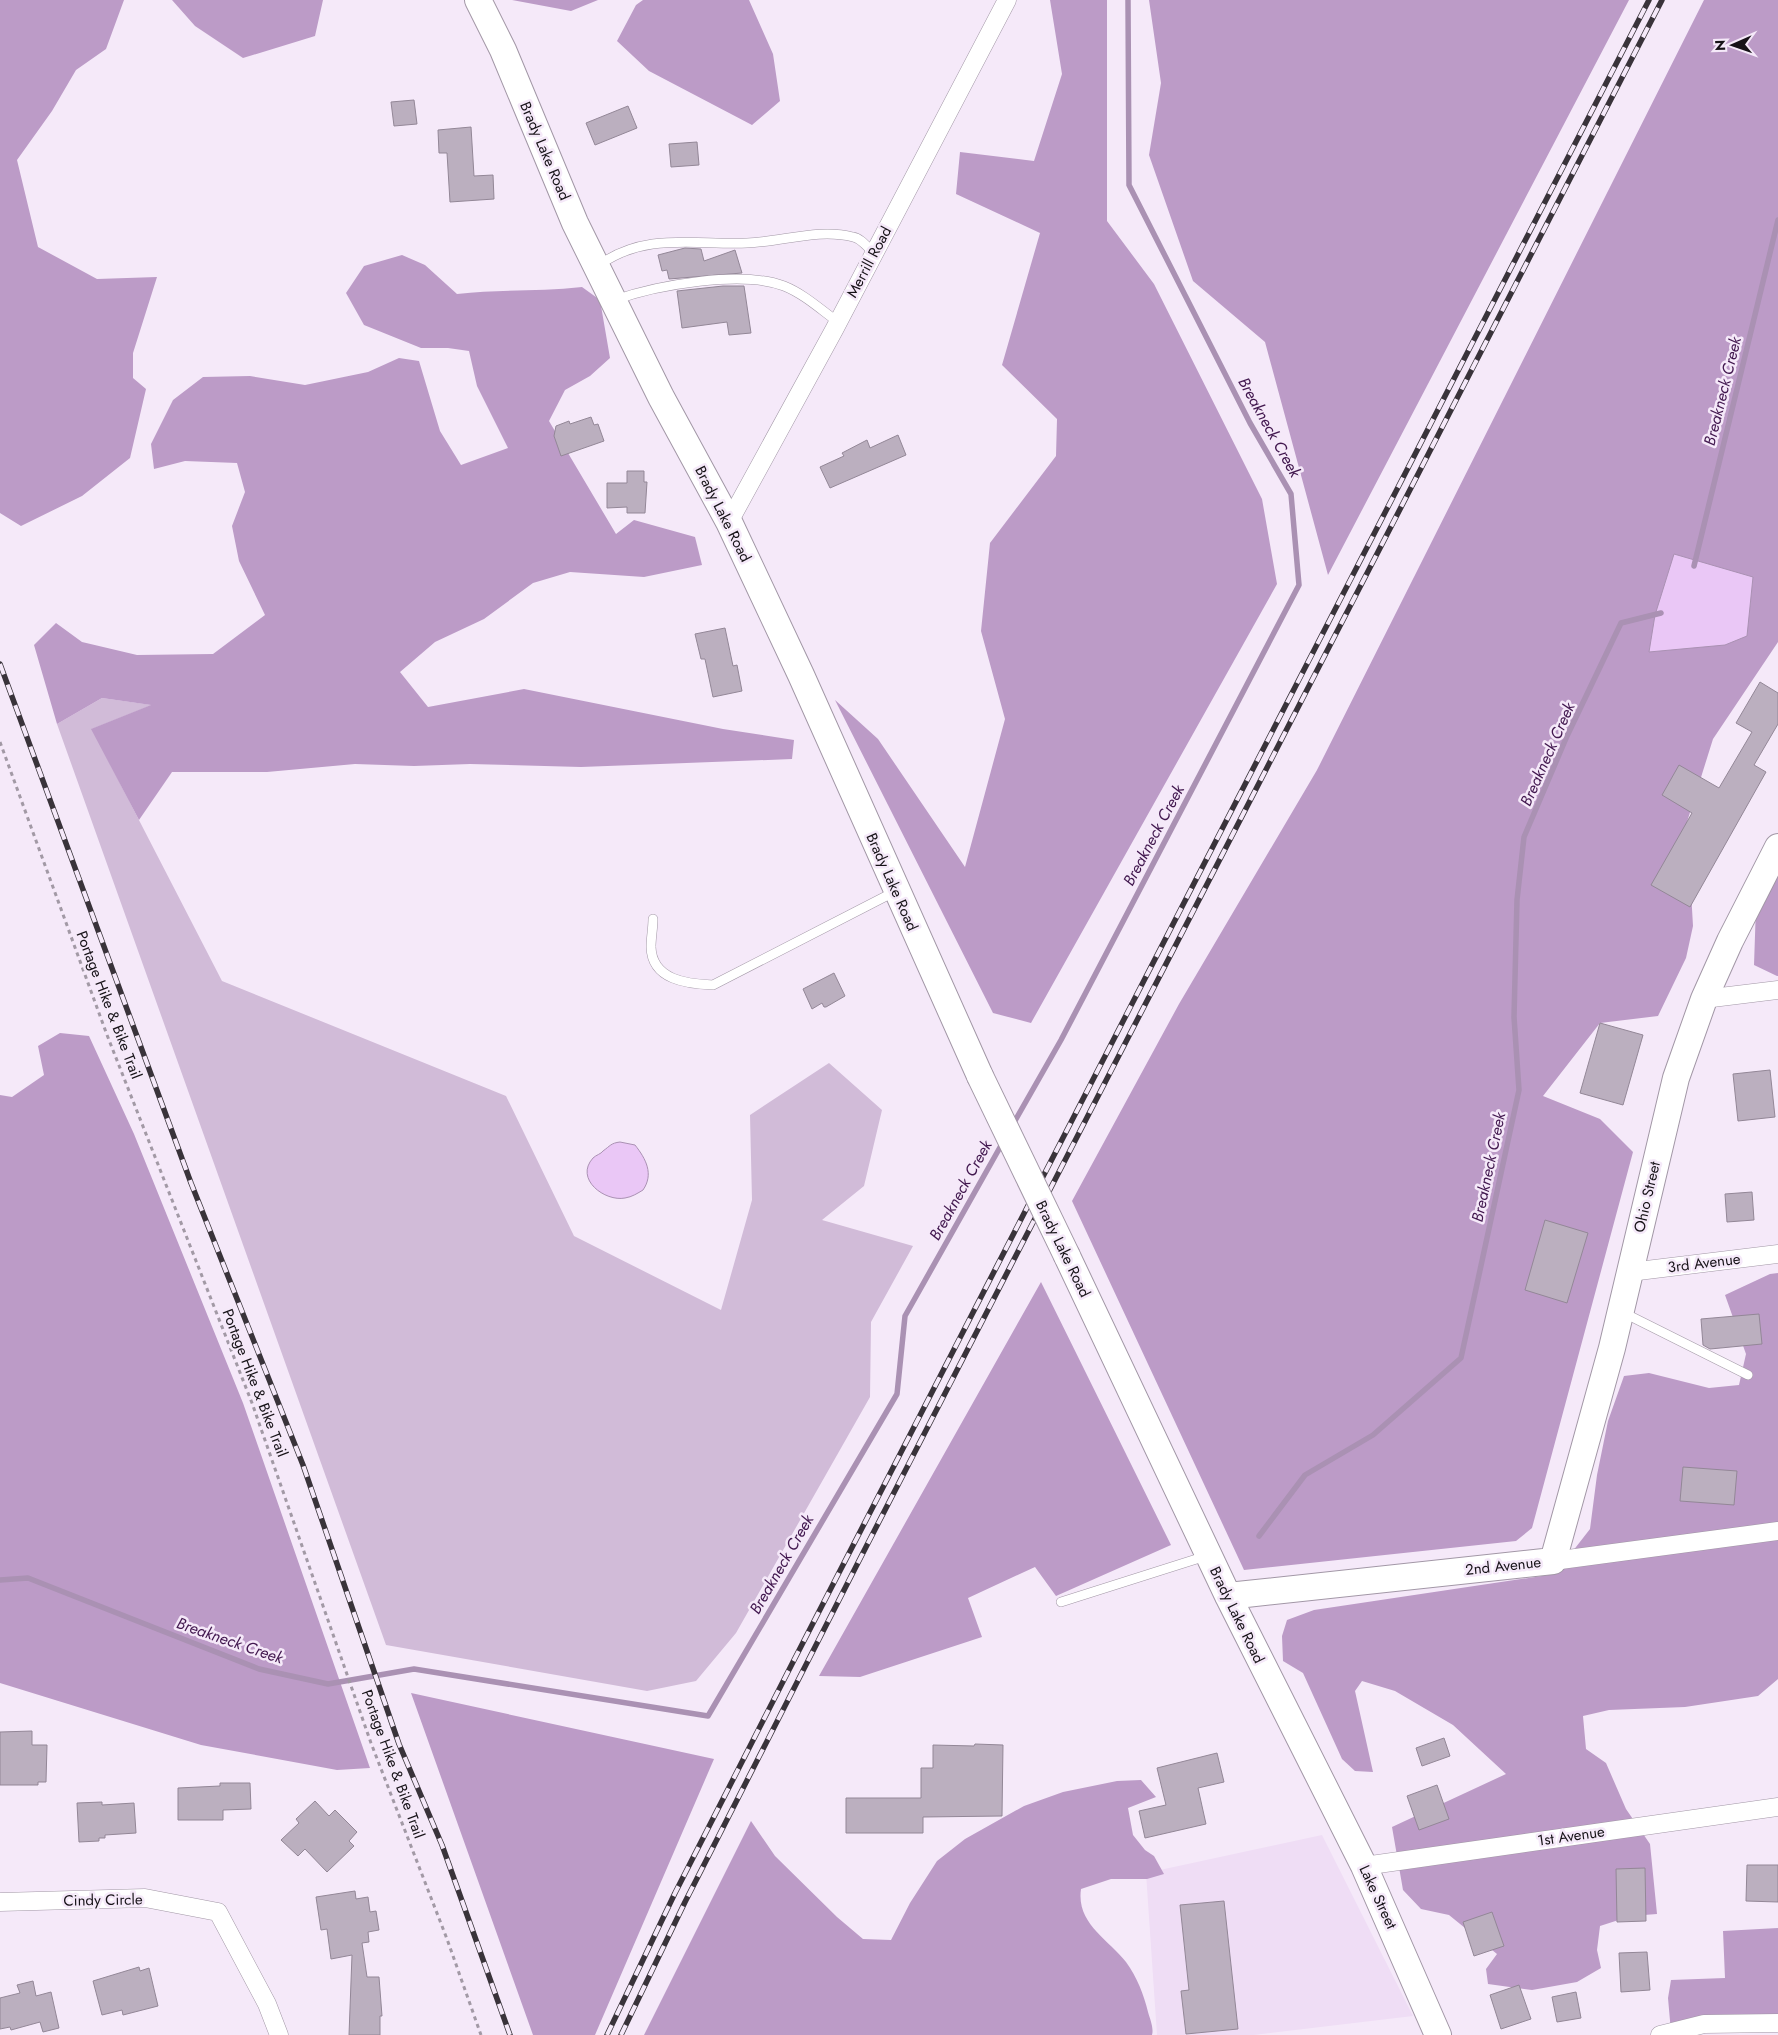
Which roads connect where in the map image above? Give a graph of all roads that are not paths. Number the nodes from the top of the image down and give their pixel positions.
1 (478, 0) edge
2 (1006, 0) edge
3 (874, 252) junction
4 (596, 267) junction
5 (613, 301) junction
6 (838, 322) junction
7 (729, 522) junction
8 (1778, 847) edge
9 (896, 891) junction
10 (654, 919) dead end
11 (1778, 990) edge
12 (1704, 999) junction
13 (1778, 1254) edge
14 (1630, 1272) junction
15 (1620, 1310) junction
16 (1748, 1375) dead end
17 (1778, 1531) edge
18 (1208, 1555) junction
19 (1553, 1561) junction
20 (1228, 1596) junction
21 (1062, 1602) dead end
22 (1310, 1762) joint
23 (1778, 1807) edge
24 (1364, 1866) junction
25 (0, 1902) edge
26 (1778, 2023) edge
27 (279, 2035) edge
28 (1438, 2035) edge
29 (1660, 2035) edge

1 - 4 street, Brady Lake Road
2 - 3 street, Merrill Road
3 - 4 lane
3 - 6 street, Merrill Road
4 - 5 street, Brady Lake Road
5 - 6 lane
5 - 7 street, Brady Lake Road
6 - 7 street, Merrill Road
7 - 9 street, Brady Lake Road
8 - 12 street, Ohio Street
9 - 10 lane
9 - 18 street, Brady Lake Road, bridge
11 - 12 street
12 - 14 street, Ohio Street
13 - 14 street, 3rd Avenue
14 - 15 street, Ohio Street
15 - 16 lane
15 - 19 street, Ohio Street
17 - 19 street, 2nd Avenue
18 - 20 street, Brady Lake Road
18 - 21 lane
19 - 20 street, 2nd Avenue
20 - 22 street, Brady Lake Road
22 - 24 street, Lake Street
23 - 24 street, 1st Avenue
24 - 28 street, Lake Street
25 - 27 street, Cindy Circle
26 - 29 street

